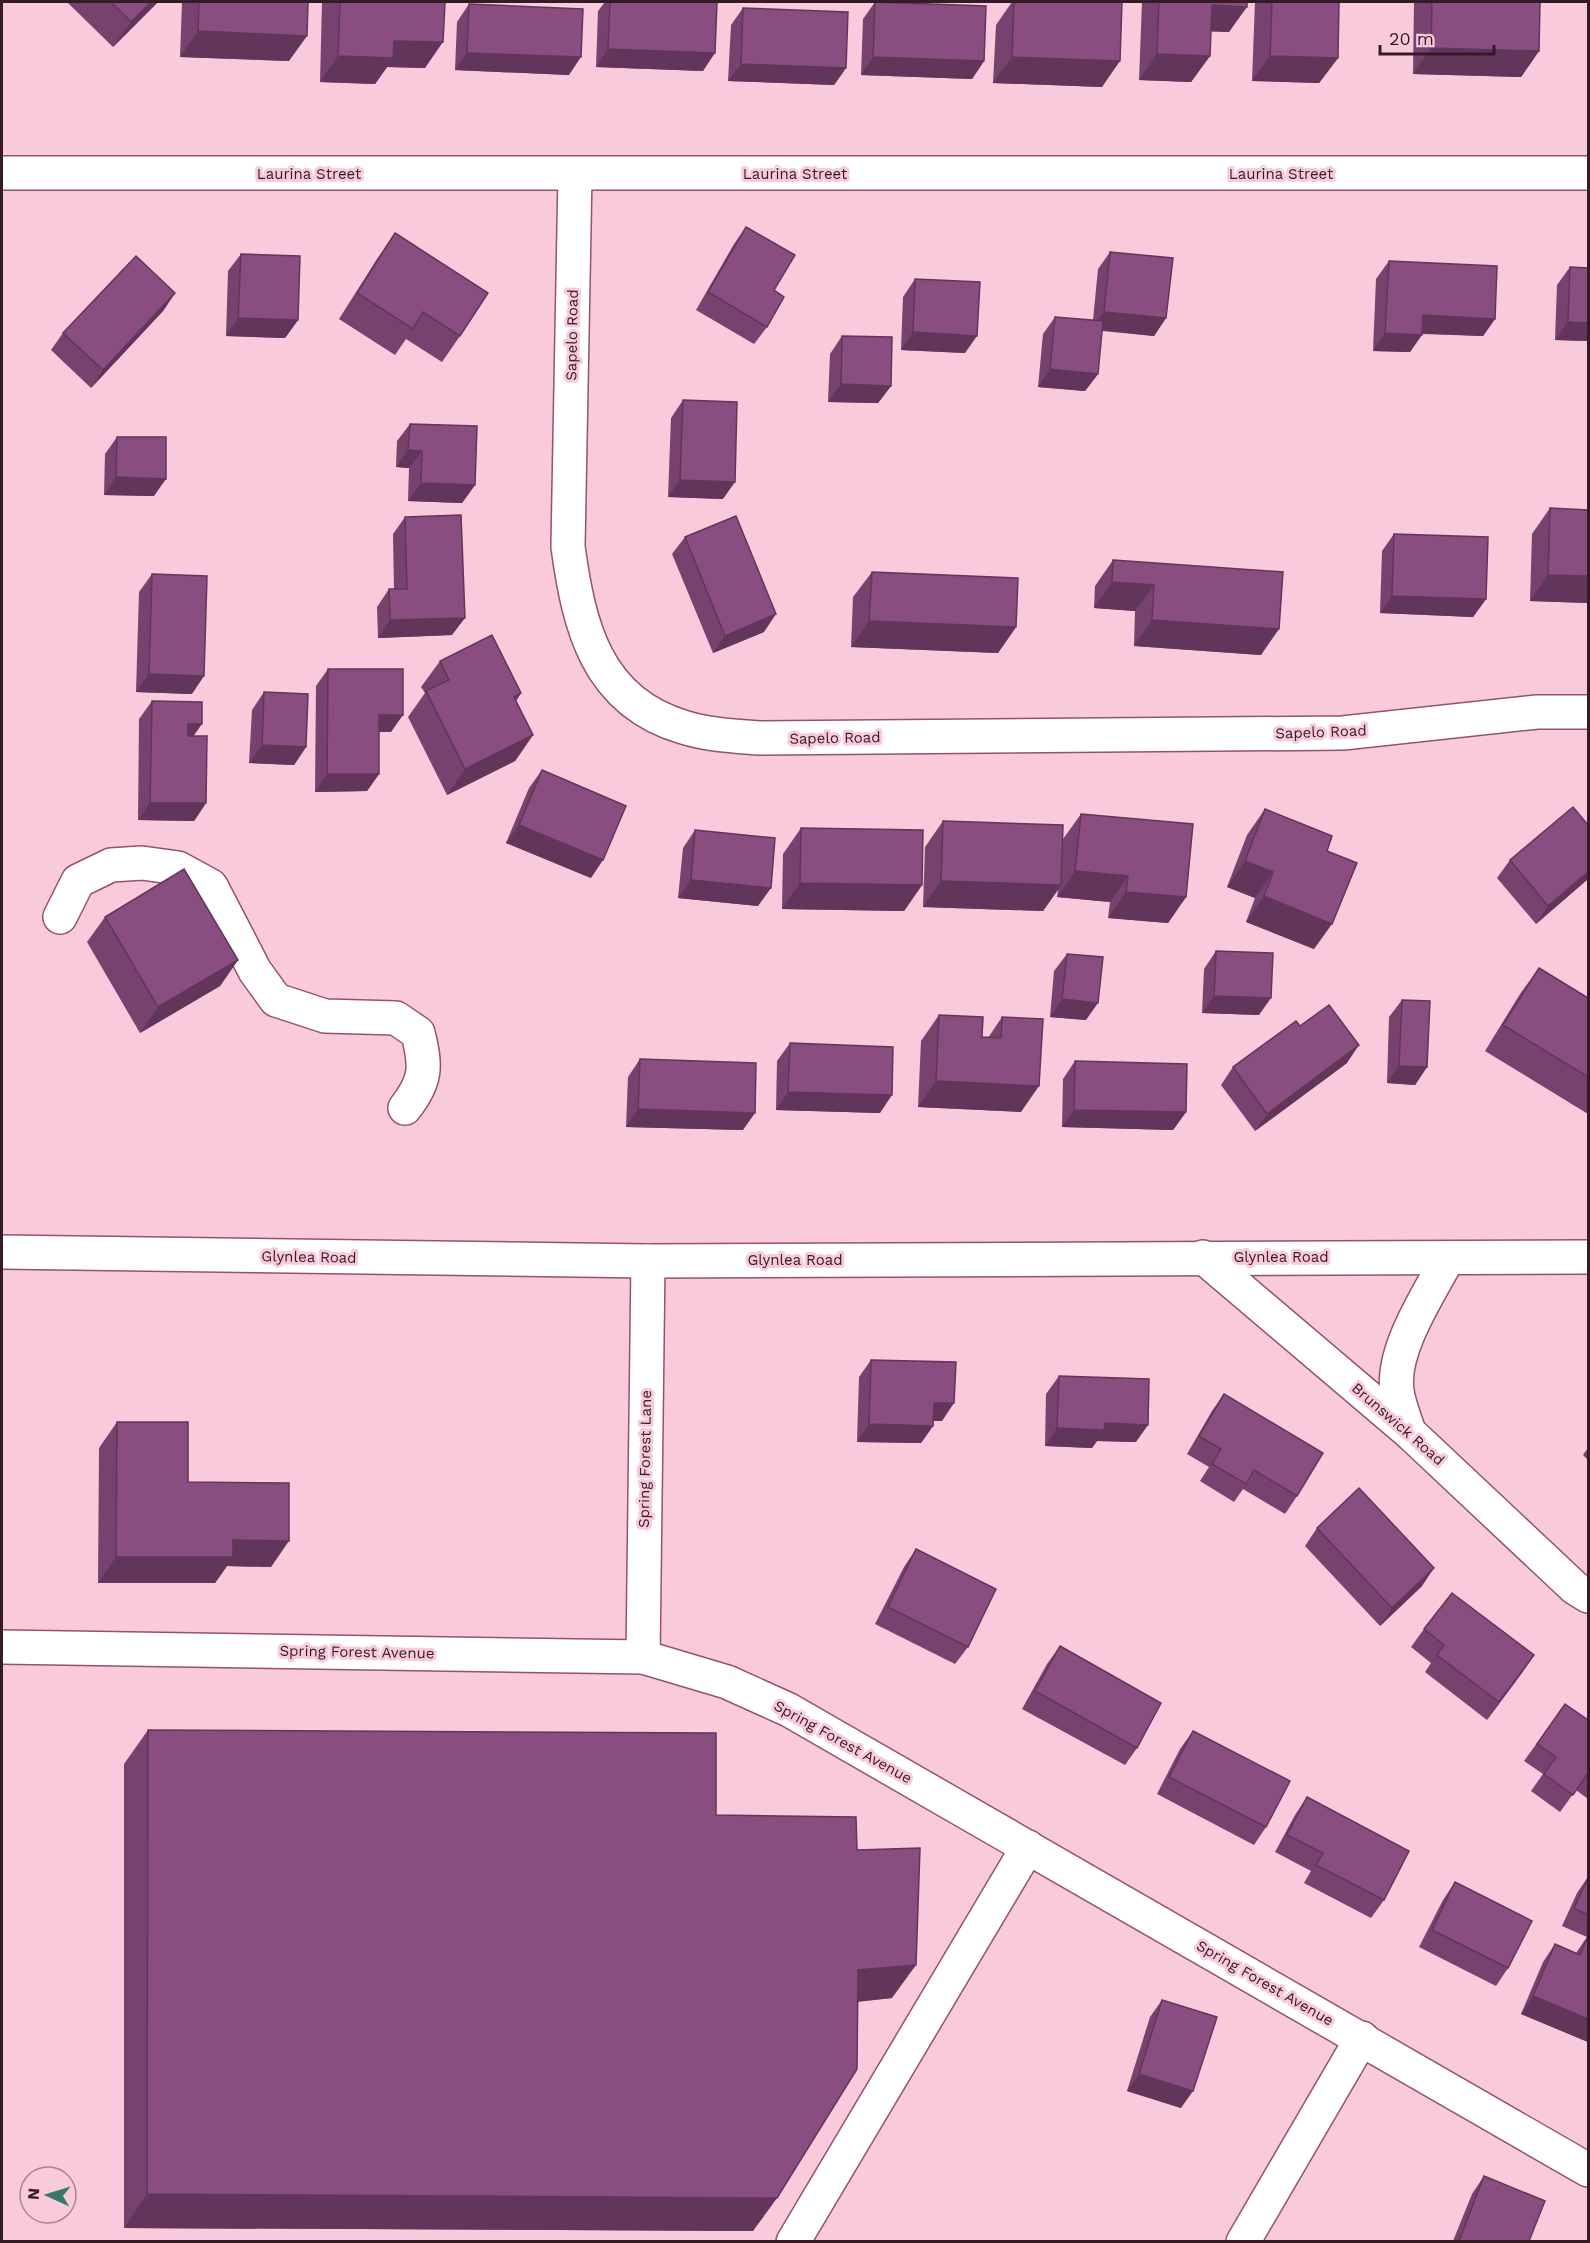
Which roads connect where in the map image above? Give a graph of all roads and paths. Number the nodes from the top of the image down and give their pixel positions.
1 (2, 173) edge
2 (1588, 173) edge
3 (575, 174) junction
4 (1588, 712) edge
5 (60, 917) dead end
6 (405, 1108) dead end
7 (2, 1252) edge
8 (1203, 1257) junction
9 (1588, 1257) edge
10 (1448, 1258) junction
11 (648, 1261) junction
12 (1408, 1432) junction
13 (1588, 1596) edge
14 (2, 1647) edge
15 (643, 1657) junction
16 (1028, 1846) junction
17 (1362, 2038) junction
18 (1588, 2170) edge
19 (793, 2241) edge
20 (1243, 2241) edge

1 - 3 street, Laurina Street
2 - 3 street, Laurina Street
3 - 4 street, Sapelo Road
5 - 6 street
7 - 11 street, Glynlea Road
8 - 10 street, Glynlea Road
8 - 11 street, Glynlea Road
8 - 12 street, Brunswick Road
9 - 10 street, Glynlea Road
10 - 12 street
11 - 15 street, Spring Forest Lane
12 - 13 street, Brunswick Road
14 - 15 street, Spring Forest Avenue
15 - 16 street, Spring Forest Avenue
16 - 17 street, Spring Forest Avenue
16 - 19 street
17 - 18 street, Spring Forest Avenue
17 - 20 street

